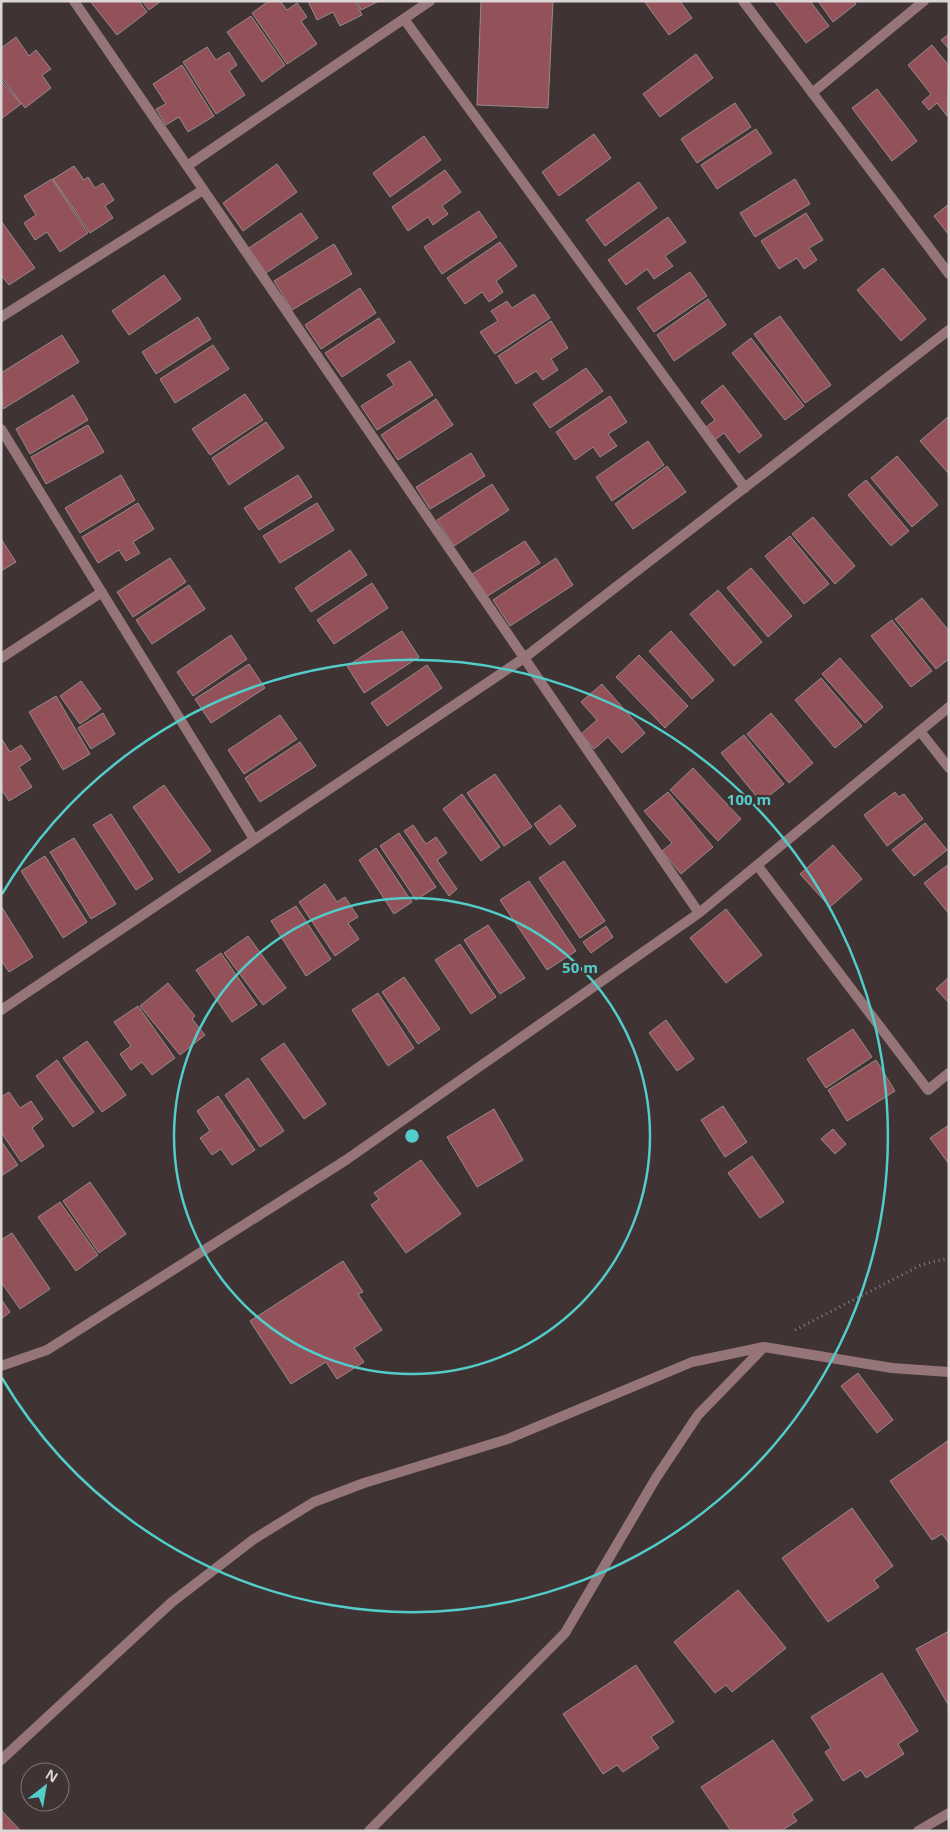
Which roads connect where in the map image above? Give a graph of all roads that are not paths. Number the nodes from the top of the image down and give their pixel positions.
1 (74, 1) edge
2 (430, 1) edge
3 (743, 1) edge
4 (924, 1) edge
5 (404, 19) junction
6 (812, 93) junction
7 (187, 166) junction
8 (203, 190) junction
9 (949, 274) edge
10 (1, 317) edge
11 (949, 330) edge
12 (1, 429) edge
13 (745, 488) junction
14 (102, 592) junction
15 (1, 658) edge
16 (524, 658) junction
17 (949, 707) edge
18 (920, 731) junction
19 (949, 768) edge
20 (254, 839) junction
21 (757, 865) junction
22 (699, 913) junction
23 (1, 1010) edge
24 (949, 1073) edge
25 (764, 1347) junction
26 (1, 1366) edge
27 (949, 1372) edge
28 (1, 1760) edge
29 (949, 1813) edge
30 (369, 1831) edge
31 (918, 1831) edge

1 - 7 street
2 - 5 street
3 - 6 street
4 - 6 street
5 - 7 street
5 - 13 street
6 - 9 street
7 - 8 street
8 - 10 street
8 - 16 street
11 - 13 street
12 - 14 street
13 - 16 street
14 - 15 street
14 - 20 street
16 - 20 street
16 - 22 street
17 - 18 street
18 - 19 street
18 - 21 street
20 - 23 street
21 - 22 street
21 - 24 street
22 - 26 street
25 - 27 street
25 - 28 street
25 - 30 street
29 - 31 street

